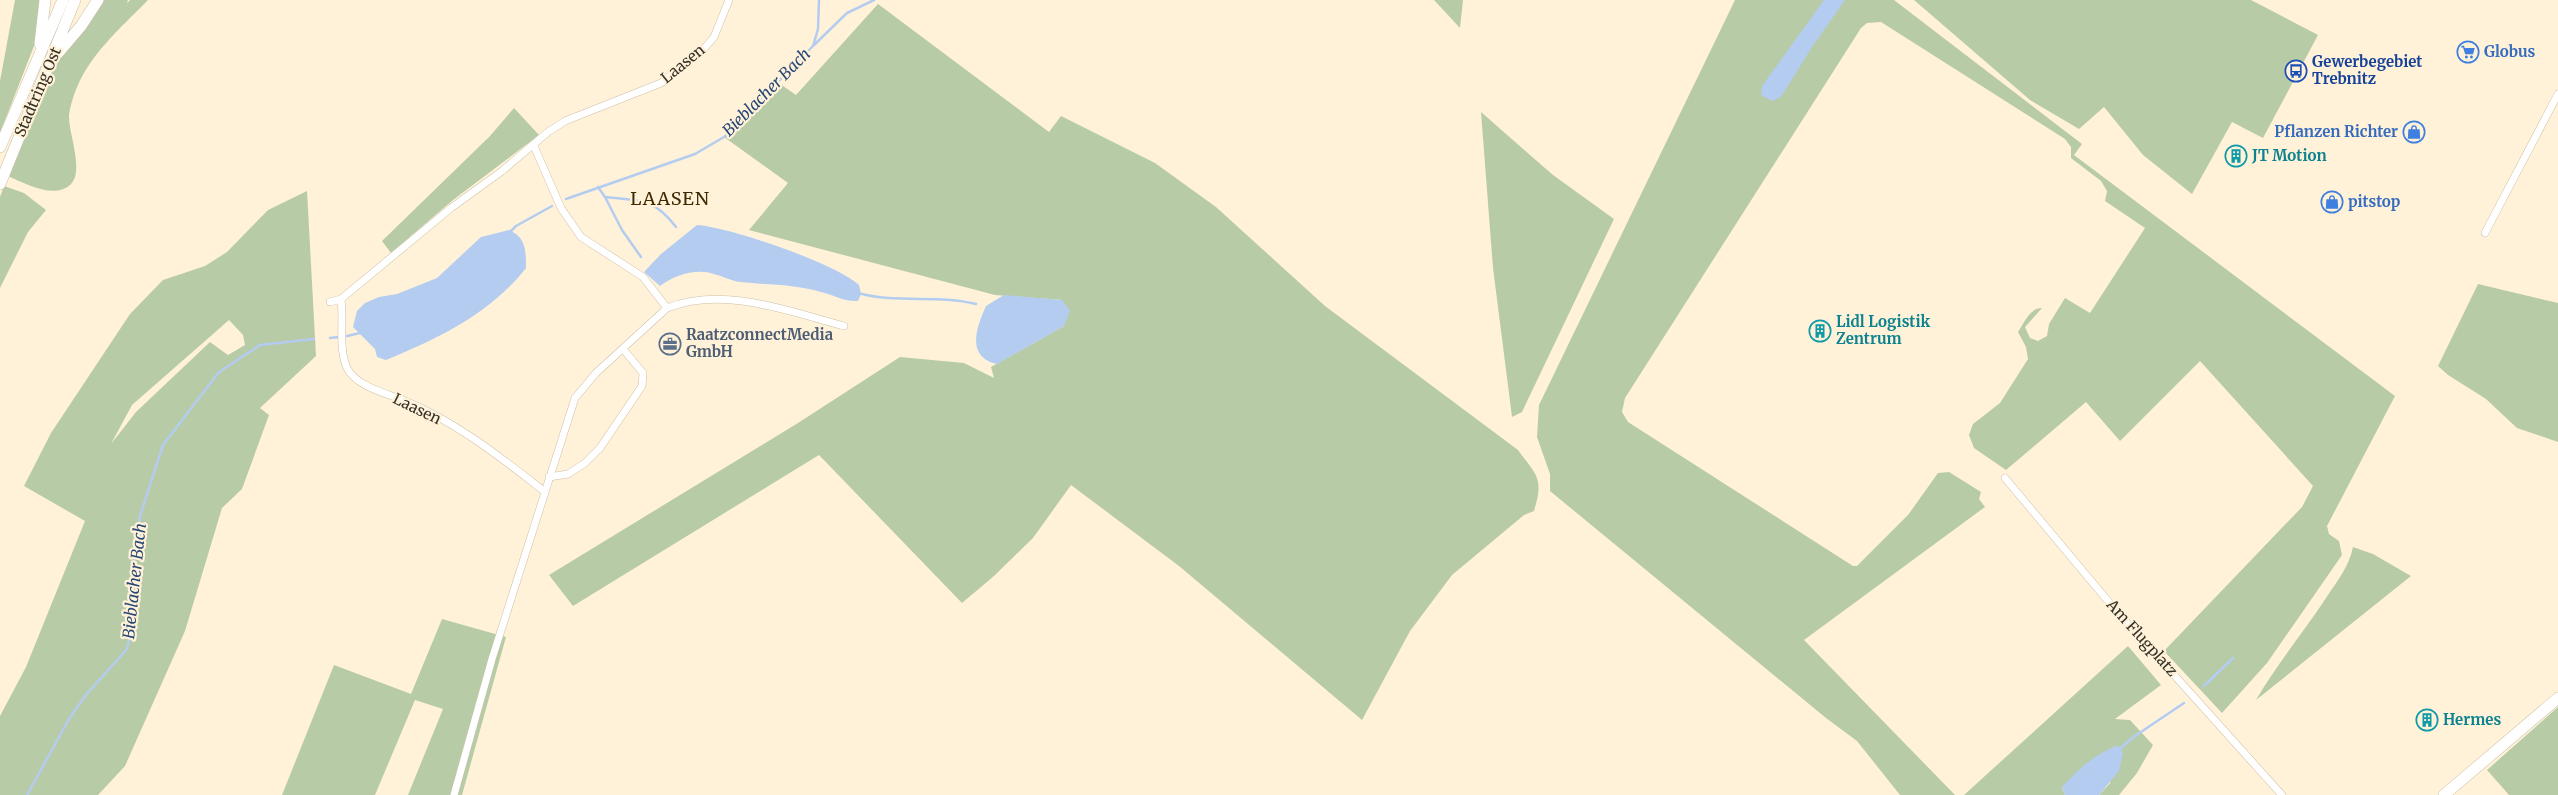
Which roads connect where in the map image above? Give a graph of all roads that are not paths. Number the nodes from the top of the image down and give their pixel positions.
1 (45, 0) edge
2 (63, 0) edge
3 (75, 0) edge
4 (98, 0) edge
5 (729, 0) edge
6 (38, 58) junction
7 (51, 62) junction
8 (2558, 94) edge
9 (534, 146) junction
10 (0, 147) edge
11 (0, 184) edge
12 (2485, 233) dead end
13 (341, 299) junction
14 (330, 302) dead end
15 (667, 308) junction
16 (844, 326) dead end
17 (623, 348) junction
18 (549, 477) junction
19 (2005, 478) dead end
20 (544, 491) junction
21 (2558, 698) edge
22 (454, 795) edge
23 (2282, 795) edge
24 (2444, 795) edge

1 - 6 main road
2 - 6 main road, Stadtring Ost
3 - 7 main road, Stadtring Ost
4 - 7 main road
5 - 9 street, Laasen
6 - 10 main road, Stadtring Ost
7 - 11 main road, Stadtring Ost
8 - 12 street
9 - 13 street, Laasen
9 - 15 street
13 - 14 street, Laasen
13 - 20 street, Laasen
15 - 16 street
15 - 17 street
17 - 18 street
17 - 18 street
18 - 20 street
19 - 23 street, Am Flugplatz
20 - 22 street
21 - 24 main road

